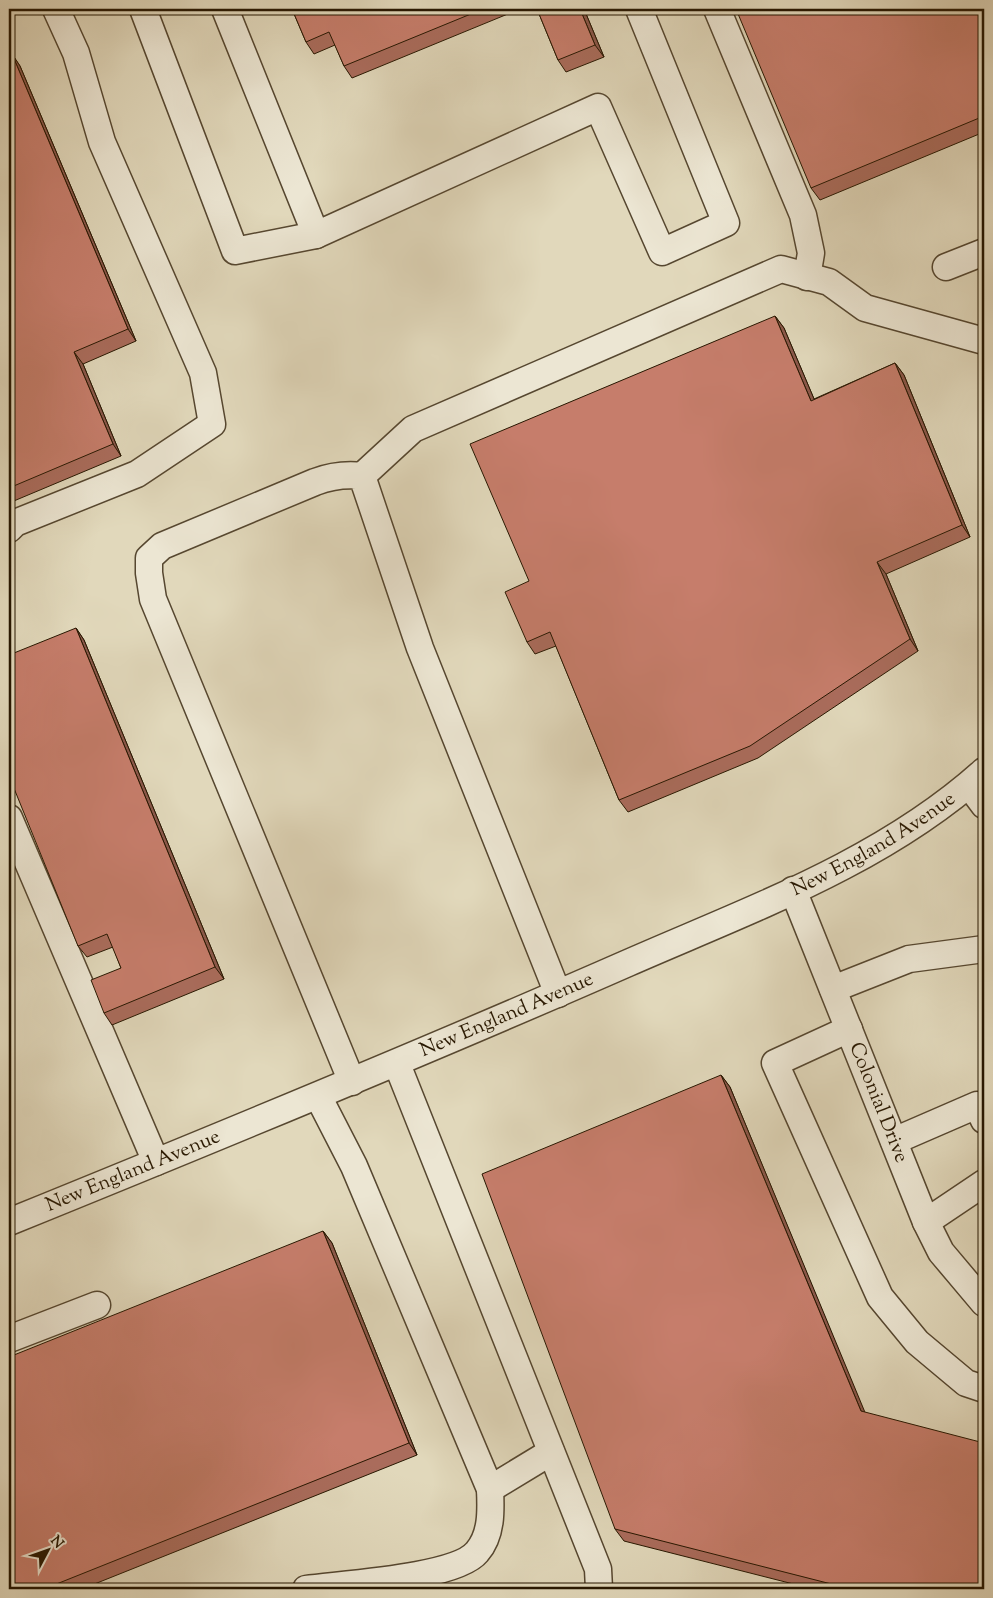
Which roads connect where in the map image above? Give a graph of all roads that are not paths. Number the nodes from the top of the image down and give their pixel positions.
1 (56, 9) edge
2 (143, 9) edge
3 (225, 9) edge
4 (639, 9) edge
5 (717, 9) edge
6 (316, 235) junction
7 (984, 252) edge
8 (946, 267) dead end
9 (807, 276) junction
10 (984, 341) edge
11 (362, 476) junction
12 (9, 529) edge
13 (979, 787) edge
14 (9, 818) edge
15 (794, 890) junction
16 (984, 949) edge
17 (834, 989) junction
18 (558, 994) junction
19 (849, 1029) junction
20 (397, 1064) junction
21 (352, 1082) junction
22 (318, 1096) junction
23 (982, 1104) edge
24 (894, 1140) junction
25 (156, 1162) junction
26 (984, 1183) edge
27 (9, 1222) edge
28 (926, 1222) junction
29 (984, 1303) edge
30 (97, 1305) dead end
31 (9, 1339) edge
32 (984, 1389) edge
33 (551, 1452) junction
34 (490, 1489) junction
35 (306, 1589) edge
36 (599, 1589) edge

1 - 12 street
2 - 6 street
3 - 6 street
4 - 6 street
5 - 9 street
7 - 8 street
9 - 10 street
9 - 11 street
11 - 18 street
11 - 21 street
13 - 15 street, New England Avenue
14 - 25 street
15 - 17 street, Colonial Drive
15 - 18 street, New England Avenue
16 - 17 street
17 - 19 street, Colonial Drive
18 - 20 street, New England Avenue
19 - 24 street, Colonial Drive
19 - 32 street
20 - 21 street, New England Avenue
20 - 33 street
21 - 22 street, New England Avenue
22 - 25 street, New England Avenue
22 - 34 street
23 - 24 street
24 - 28 street, Colonial Drive
25 - 27 street, New England Avenue
26 - 28 street
28 - 29 street, Colonial Drive
30 - 31 street
33 - 34 street
33 - 36 street
34 - 35 street

